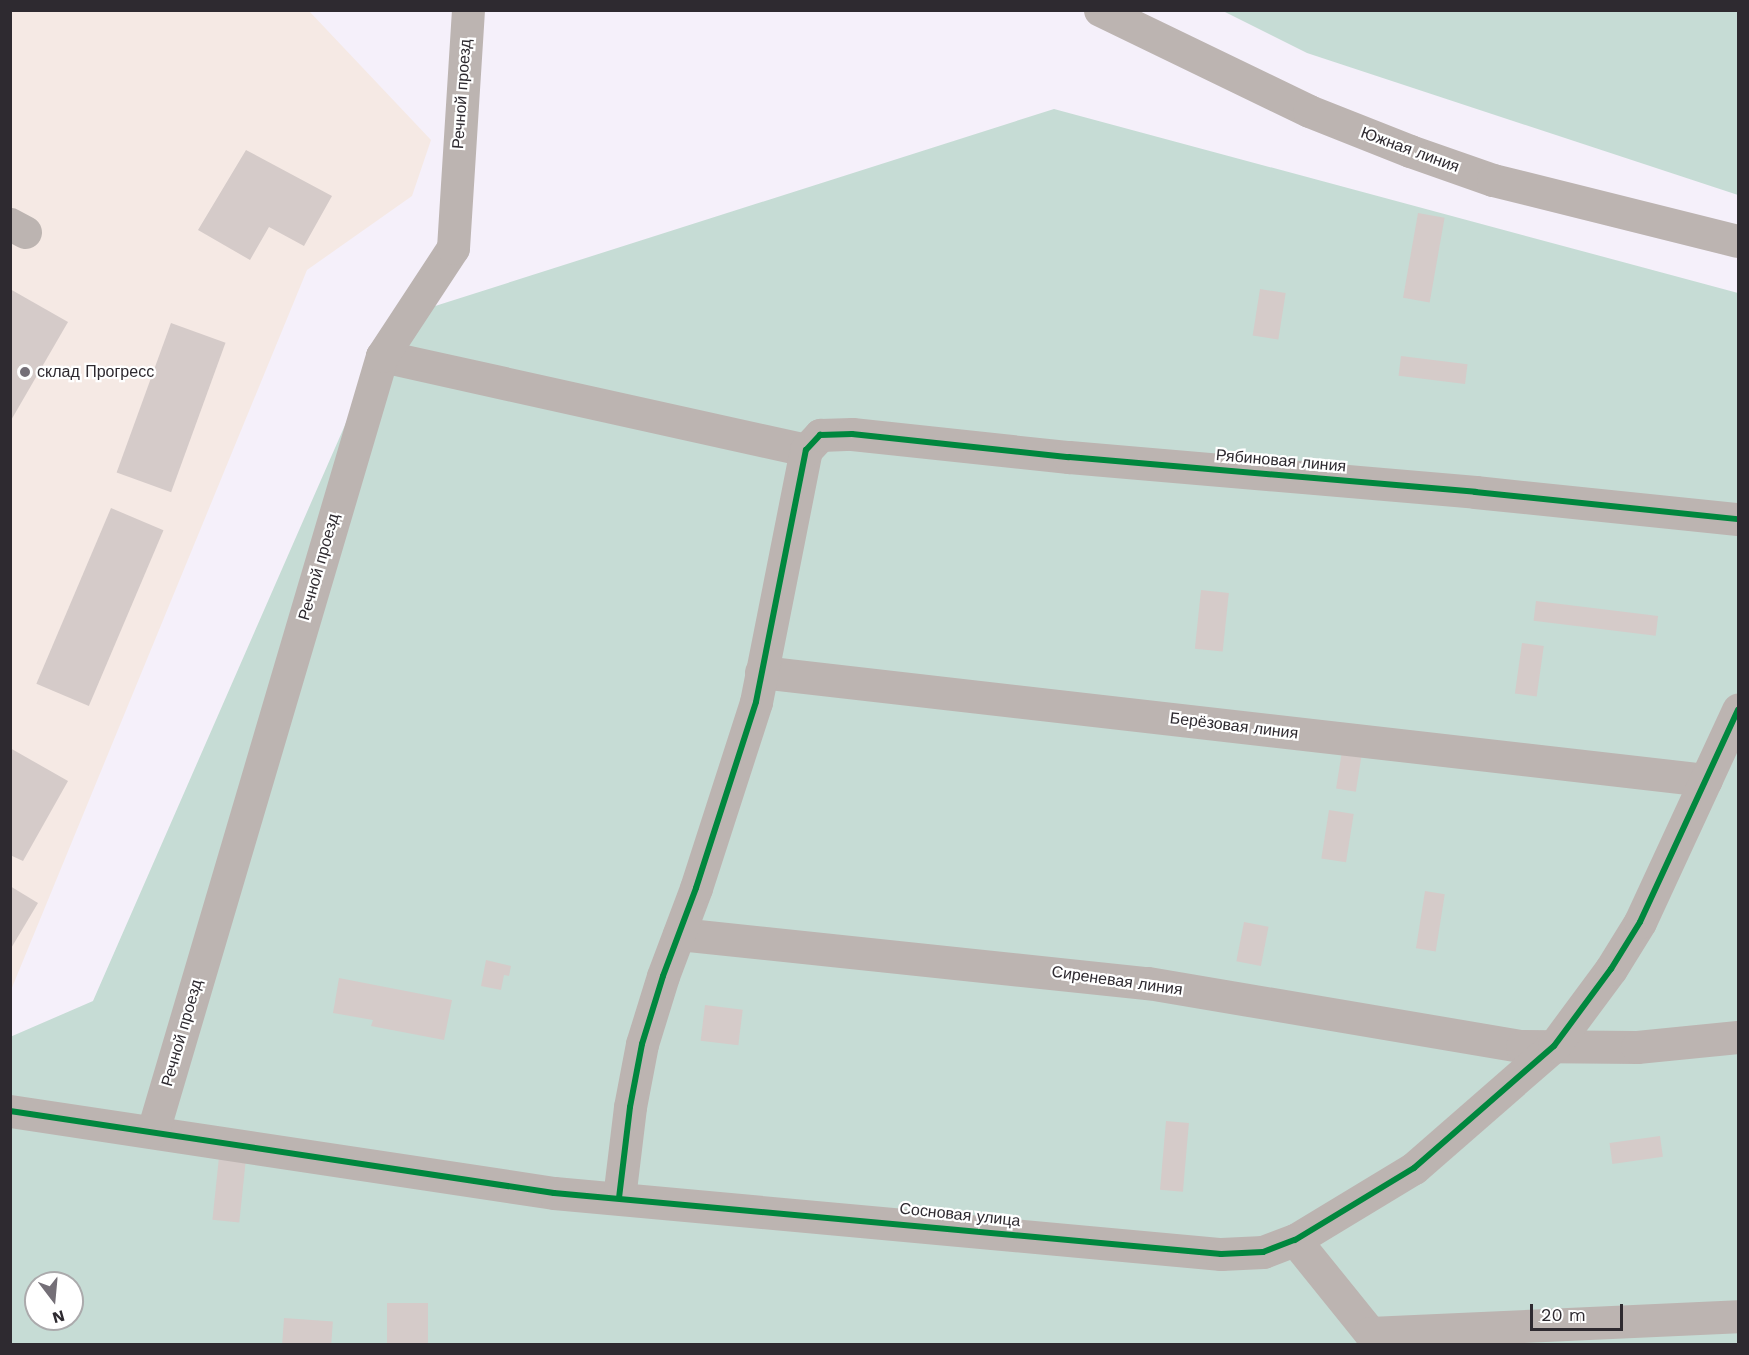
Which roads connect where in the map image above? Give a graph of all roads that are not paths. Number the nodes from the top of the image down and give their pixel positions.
1 (468, 10) edge
2 (1100, 10) edge
3 (1738, 241) edge
4 (381, 356) junction
5 (813, 443) junction
6 (1738, 519) edge
7 (761, 672) junction
8 (1738, 710) edge
9 (1706, 780) junction
10 (679, 934) junction
11 (1738, 1037) edge
12 (1554, 1046) junction
13 (10, 1111) edge
14 (153, 1131) junction
15 (619, 1198) junction
16 (1295, 1240) junction
17 (1738, 1316) edge
18 (1699, 1331) edge
19 (1368, 1339) edge

1 - 4 street, Речной проезд
2 - 3 street, Южная линия
4 - 5 street, Рябиновая линия
4 - 14 street, Речной проезд
5 - 6 street, Рябиновая линия
5 - 7 street
7 - 9 street, Берёзовая линия
7 - 10 street
8 - 9 street, Сосновая улица
9 - 12 street, Сосновая улица
10 - 12 street, Сиреневая линия
10 - 15 street
11 - 12 street, Сиреневая линия
12 - 16 street, Сосновая улица
13 - 14 street, Сосновая улица
14 - 15 street, Сосновая улица
15 - 16 street, Сосновая улица
16 - 19 street
17 - 18 street
18 - 19 street

